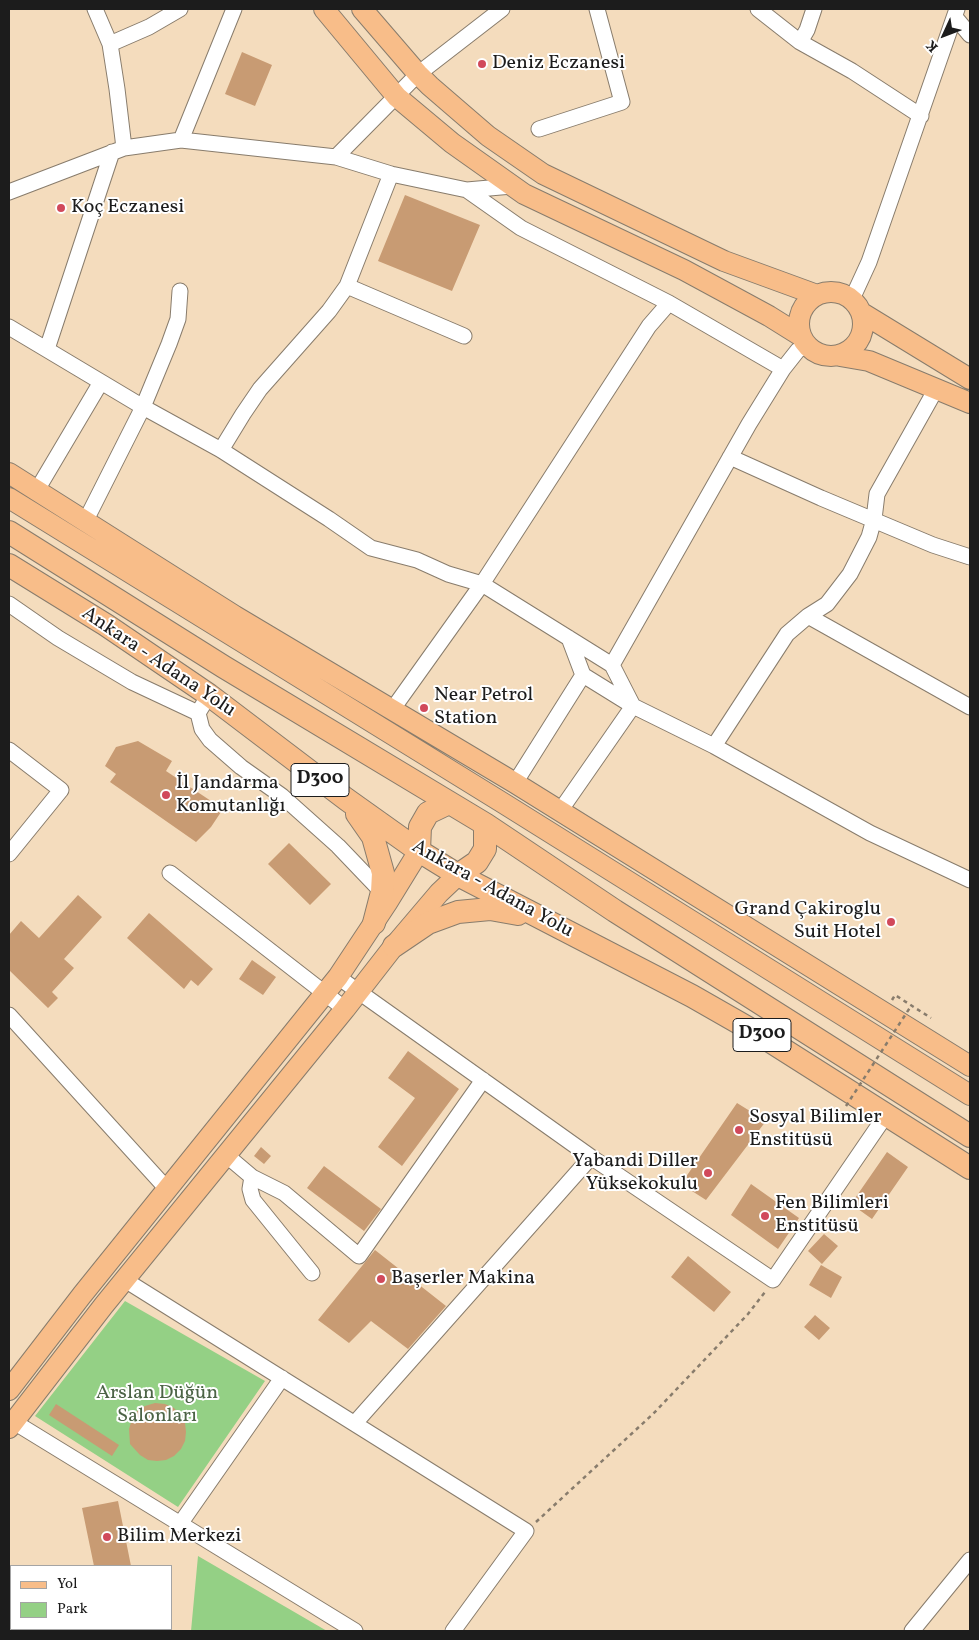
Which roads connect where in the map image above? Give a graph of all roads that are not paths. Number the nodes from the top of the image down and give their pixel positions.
1 (95, 9) edge
2 (180, 9) edge
3 (234, 9) edge
4 (324, 9) edge
5 (362, 9) edge
6 (502, 9) edge
7 (596, 9) edge
8 (758, 9) edge
9 (814, 9) edge
10 (956, 13) edge
11 (970, 35) edge
12 (800, 42) junction
13 (110, 44) junction
14 (418, 74) junction
15 (397, 97) junction
16 (921, 116) junction
17 (539, 129) dead end
18 (181, 140) junction
19 (118, 150) junction
20 (336, 156) junction
21 (391, 174) junction
22 (512, 186) junction
23 (467, 190) junction
24 (9, 192) edge
25 (347, 286) junction
26 (180, 291) dead end
27 (817, 295) junction
28 (669, 303) junction
29 (857, 306) junction
30 (9, 327) edge
31 (464, 336) dead end
32 (804, 341) junction
33 (47, 349) junction
34 (840, 356) junction
35 (784, 369) junction
36 (970, 379) edge
37 (101, 382) junction
38 (936, 389) junction
39 (970, 403) edge
40 (143, 407) junction
41 (221, 450) junction
42 (730, 457) junction
43 (9, 473) edge
44 (37, 490) junction
45 (9, 498) edge
46 (874, 519) junction
47 (85, 522) junction
48 (9, 532) edge
49 (970, 557) edge
50 (9, 565) edge
51 (482, 584) junction
52 (9, 604) edge
53 (808, 616) junction
54 (569, 638) junction
55 (612, 665) junction
56 (583, 676) junction
57 (204, 704) junction
58 (633, 706) junction
59 (970, 707) edge
60 (392, 710) junction
61 (714, 746) junction
62 (9, 750) edge
63 (515, 783) junction
64 (346, 799) junction
65 (449, 803) junction
66 (503, 803) junction
67 (560, 812) junction
68 (485, 824) junction
69 (547, 831) junction
70 (419, 851) junction
71 (9, 854) edge
72 (170, 873) dead end
73 (458, 875) junction
74 (970, 880) edge
75 (382, 892) junction
76 (543, 920) junction
77 (374, 923) junction
78 (394, 946) junction
79 (338, 977) junction
80 (358, 992) junction
81 (324, 994) junction
82 (345, 1010) junction
83 (9, 1015) edge
84 (970, 1066) edge
85 (483, 1080) junction
86 (970, 1095) edge
87 (886, 1115) junction
88 (970, 1136) edge
89 (226, 1155) junction
90 (592, 1157) junction
91 (970, 1168) edge
92 (252, 1177) junction
93 (167, 1189) junction
94 (312, 1273) dead end
95 (125, 1280) junction
96 (282, 1378) junction
97 (9, 1390) edge
98 (355, 1423) junction
99 (11, 1425) edge
100 (180, 1524) junction
101 (970, 1560) edge
102 (355, 1631) edge
103 (453, 1631) edge
104 (912, 1631) edge

1 - 13 street
2 - 13 street
3 - 18 street
4 - 15 main road
5 - 14 main road
6 - 14 street
7 - 17 street
8 - 12 street
9 - 12 street
10 - 11 street
10 - 16 street
12 - 16 street
13 - 19 street
14 - 15 street
14 - 27 main road
15 - 20 street
15 - 22 main road
16 - 29 street
18 - 19 street
18 - 20 street
19 - 24 street
19 - 33 street
20 - 21 street
21 - 23 street
21 - 25 street
22 - 23 street
22 - 32 main road
23 - 28 street
25 - 31 street
25 - 41 street
26 - 40 street
27 - 29 main road
27 - 32 main road
28 - 35 street
28 - 51 street
29 - 34 main road
29 - 36 main road
30 - 33 street
32 - 34 main road
32 - 35 street
33 - 37 street
34 - 38 main road
35 - 42 street
37 - 40 street
37 - 44 street
38 - 39 main road
38 - 46 street
40 - 41 street
40 - 47 street
41 - 51 street
42 - 46 street
42 - 55 street
43 - 44 main road
44 - 47 main road
45 - 66 main road
46 - 49 street
46 - 53 street
47 - 60 main road
48 - 65 highway, Ankara - Adana Yolu / D300
50 - 57 highway, Ankara - Adana Yolu / D300
51 - 54 street
51 - 60 street
52 - 57 street
53 - 59 street
53 - 61 street
54 - 55 street
54 - 56 street
55 - 58 street
56 - 58 street
56 - 63 street
57 - 64 highway, Ankara - Adana Yolu / D300
57 - 75 street
58 - 61 street
58 - 67 street
60 - 63 main road
61 - 74 street
62 - 71 street
63 - 66 main road
63 - 67 main road
64 - 70 highway, Ankara - Adana Yolu / D300
64 - 75 highway
65 - 68 highway, Ankara - Adana Yolu / D300
65 - 70 highway
66 - 69 main road
67 - 69 main road
67 - 84 main road
68 - 73 highway
68 - 88 highway, Ankara - Adana Yolu / D300
69 - 86 main road
70 - 73 highway, Ankara - Adana Yolu / D300
70 - 77 main road
72 - 81 street
73 - 76 highway, Ankara - Adana Yolu / D300
73 - 78 main road
75 - 77 highway
76 - 78 highway
76 - 87 highway, Ankara - Adana Yolu / D300
77 - 79 main road
78 - 80 main road
79 - 80 street
79 - 81 main road
80 - 82 main road
80 - 85 street
81 - 82 street
81 - 93 main road
82 - 89 main road
83 - 93 street
85 - 90 street
85 - 92 street
87 - 90 street
87 - 91 highway, Ankara - Adana Yolu / D300
89 - 92 street
89 - 95 main road
90 - 98 street
92 - 94 street
93 - 97 main road
95 - 96 street
95 - 99 main road
96 - 98 street
96 - 100 street
98 - 103 street
99 - 100 street
100 - 102 street
101 - 104 street

